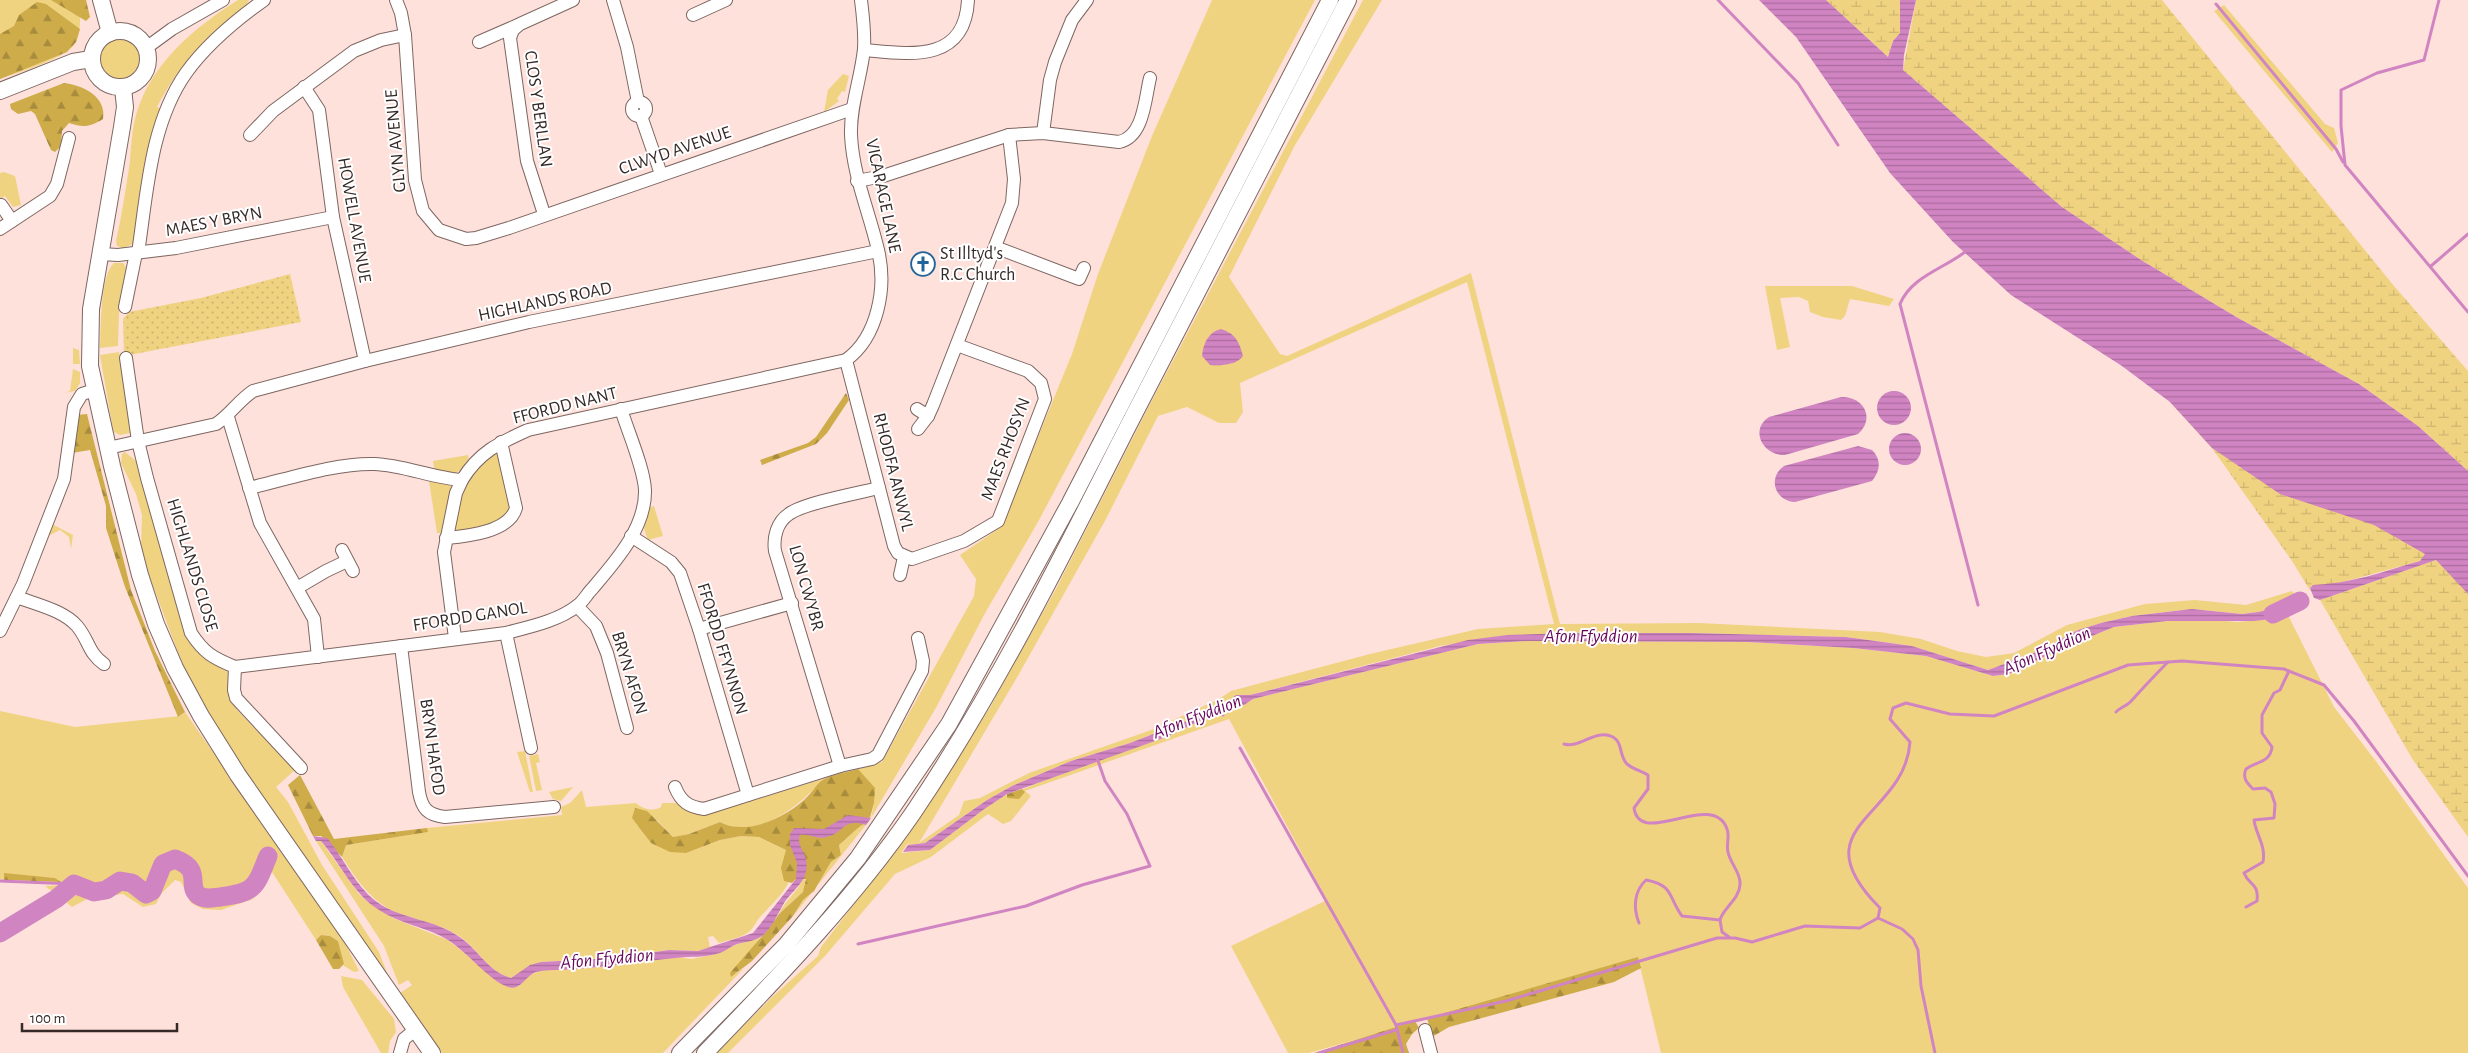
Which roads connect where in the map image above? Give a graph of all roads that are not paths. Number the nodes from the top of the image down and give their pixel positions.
1 (101, 0) edge
2 (223, 0) edge
3 (264, 0) edge
4 (396, 0) edge
5 (573, 0) edge
6 (613, 0) edge
7 (726, 0) edge
8 (861, 0) edge
9 (968, 0) edge
10 (1087, 0) edge
11 (1330, 0) edge
12 (1348, 0) edge
13 (551, 4) edge
14 (693, 15) dead end
15 (520, 24) junction
16 (110, 33) junction
17 (405, 35) junction
18 (479, 42) dead end
19 (146, 48) junction
20 (864, 50) junction
21 (92, 58) junction
22 (1150, 78) dead end
23 (123, 88) junction
24 (304, 88) junction
25 (0, 91) edge
26 (852, 109) junction
27 (1043, 133) junction
28 (250, 135) dead end
29 (1009, 135) junction
30 (69, 138) dead end
31 (661, 174) junction
32 (857, 181) junction
33 (1, 205) dead end
34 (544, 214) junction
35 (333, 217) junction
36 (12, 221) junction
37 (509, 228) joint
38 (0, 229) edge
39 (995, 246) junction
40 (878, 251) junction
41 (137, 253) junction
42 (101, 254) junction
43 (1084, 277) dead end
44 (125, 307) dead end
45 (957, 345) junction
46 (126, 358) dead end
47 (846, 360) junction
48 (365, 361) junction
49 (94, 390) junction
50 (621, 410) junction
51 (229, 415) junction
52 (918, 428) dead end
53 (138, 441) junction
54 (501, 442) junction
55 (108, 448) junction
56 (462, 480) junction
57 (249, 488) junction
58 (878, 488) junction
59 (631, 536) junction
60 (446, 538) junction
61 (964, 541) joint
62 (904, 557) junction
63 (348, 561) dead end
64 (900, 575) dead end
65 (298, 588) junction
66 (17, 597) junction
67 (792, 603) junction
68 (577, 606) junction
69 (0, 629) edge
70 (699, 629) junction
71 (506, 633) junction
72 (455, 638) junction
73 (922, 644) dead end
74 (401, 646) junction
75 (318, 657) junction
76 (104, 664) dead end
77 (235, 667) junction
78 (621, 704) junction
79 (613, 719) dead end
80 (627, 728) dead end
81 (531, 748) dead end
82 (301, 762) dead end
83 (840, 766) junction
84 (674, 794) dead end
85 (748, 795) junction
86 (546, 803) dead end
87 (415, 1030) junction
88 (1425, 1030) dead end
89 (400, 1053) edge
90 (432, 1053) edge
91 (680, 1053) edge
92 (705, 1053) edge
93 (1430, 1053) edge

1 - 16 main road
2 - 19 street
3 - 41 street
4 - 17 street, GLYN AVENUE
5 - 13 street
6 - 31 street
7 - 14 street
8 - 20 street, VICARAGE LANE
9 - 20 street
10 - 27 street
11 - 91 main road
12 - 92 main road
13 - 15 street
15 - 18 street
15 - 34 street, CLOS Y BERLLAN
16 - 19 main road
16 - 21 main road
17 - 24 street
17 - 37 street, GLYN AVENUE
19 - 23 main road
20 - 26 street, VICARAGE LANE
21 - 23 main road
21 - 25 main road
22 - 27 street
23 - 42 main road
24 - 28 street
24 - 35 street, HOWELL AVENUE
26 - 31 street, CLWYD AVENUE
26 - 32 street, VICARAGE LANE
27 - 29 street
29 - 32 street
29 - 39 street
30 - 36 street
31 - 34 street, CLWYD AVENUE
32 - 40 street, VICARAGE LANE
33 - 36 street
34 - 37 street, CLWYD AVENUE
35 - 41 street, MAES Y BRYN
35 - 48 street, HOWELL AVENUE
36 - 38 street
39 - 43 street
39 - 45 street
40 - 47 street, VICARAGE LANE
40 - 48 street, HIGHLANDS ROAD
41 - 42 street, MAES Y BRYN
41 - 44 street
42 - 49 main road
45 - 52 street
45 - 61 street, MAES RHOSYN
46 - 53 street, HIGHLANDS CLOSE
47 - 50 street, FFORDD NANT
47 - 58 street, RHODFA ANWYL
48 - 51 street, HIGHLANDS ROAD
49 - 55 main road
49 - 66 street
50 - 54 street, FFORDD NANT
50 - 59 street, FFORDD GANOL
51 - 53 street
51 - 57 street
53 - 55 street
53 - 77 street, HIGHLANDS CLOSE
54 - 56 street, FFORDD NANT
54 - 60 street
55 - 87 main road
56 - 57 street
56 - 60 street, FFORDD NANT
57 - 65 street
58 - 62 street, RHODFA ANWYL
58 - 67 street, LON CWYBR
59 - 68 street, FFORDD GANOL
59 - 70 street, FFORDD FFYNNON
60 - 72 street, FFORDD NANT
61 - 62 street, RHODFA ANWYL
62 - 64 street
63 - 65 street
65 - 75 street
66 - 69 street
66 - 76 street
67 - 70 street
67 - 83 street, LON CWYBR
68 - 71 street, FFORDD GANOL
68 - 78 street, BRYN AFON
70 - 85 street, FFORDD FFYNNON
71 - 72 street, FFORDD GANOL
71 - 81 street
72 - 74 street, FFORDD GANOL
73 - 83 street
74 - 75 street, FFORDD GANOL
74 - 86 street, BRYN HAFOD
75 - 77 street, FFORDD GANOL
77 - 82 street
78 - 79 street
78 - 80 street, BRYN AFON
83 - 85 street
84 - 85 street
87 - 89 street
87 - 90 main road
88 - 93 street

